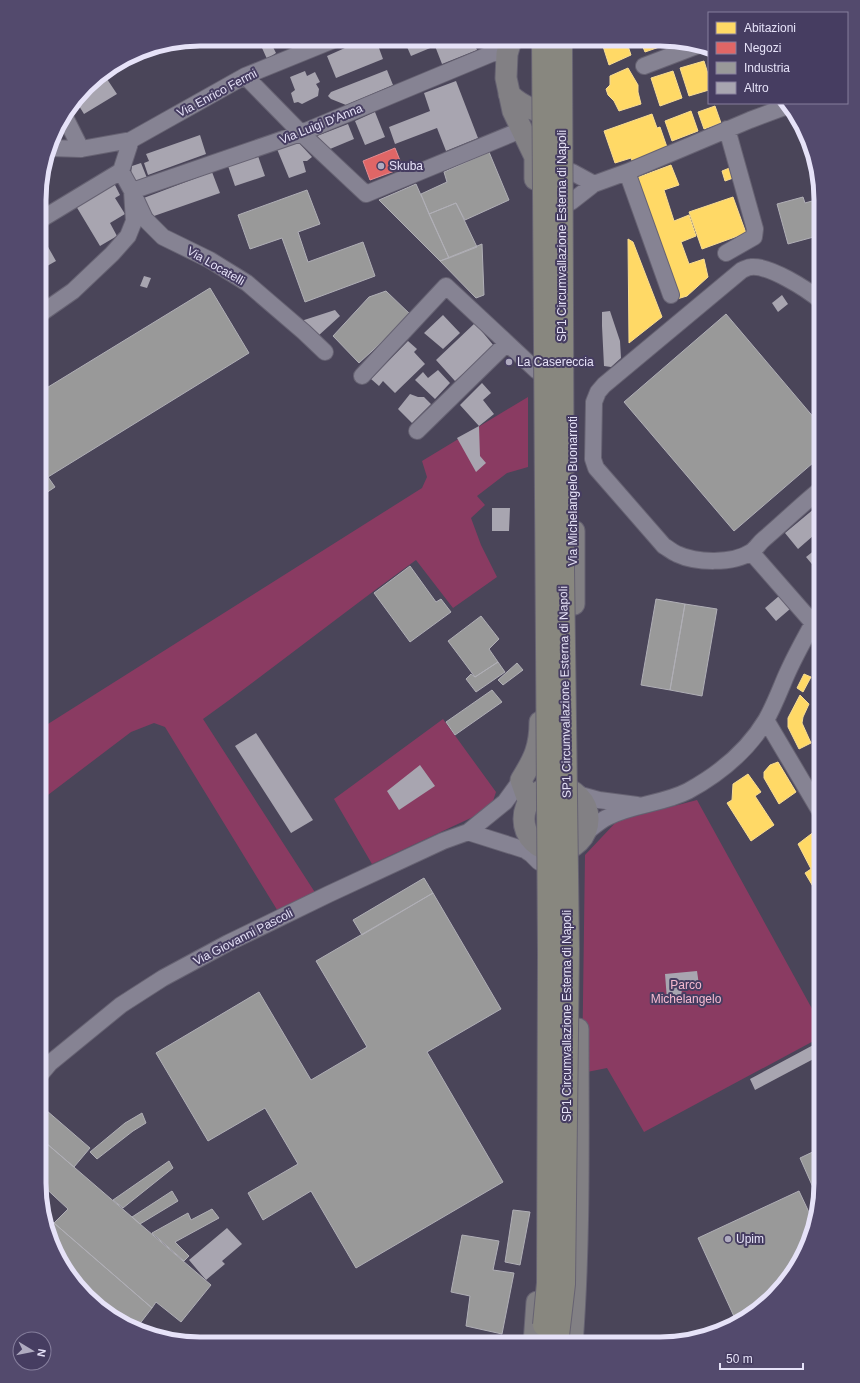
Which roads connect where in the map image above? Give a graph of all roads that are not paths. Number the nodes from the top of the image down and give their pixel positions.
1 (319, 46) edge
2 (505, 46) edge
3 (507, 46) edge
4 (543, 46) edge
5 (561, 46) edge
6 (570, 46) edge
7 (689, 49) edge
8 (644, 66) dead end
9 (245, 76) junction
10 (509, 94) junction
11 (569, 96) junction
12 (783, 108) edge
13 (68, 122) edge
14 (727, 129) junction
15 (297, 130) junction
16 (521, 130) junction
17 (131, 140) junction
18 (55, 148) edge
19 (81, 148) junction
20 (120, 171) junction
21 (572, 172) junction
22 (627, 172) junction
23 (594, 184) junction
24 (132, 191) junction
25 (571, 202) junction
26 (46, 216) edge
27 (726, 253) dead end
28 (672, 295) dead end
29 (814, 295) edge
30 (46, 310) edge
31 (507, 343) junction
32 (325, 352) dead end
33 (537, 371) junction
34 (362, 376) dead end
35 (417, 431) dead end
36 (814, 495) edge
37 (752, 552) junction
38 (814, 614) edge
39 (814, 622) edge
40 (766, 720) junction
41 (521, 780) junction
42 (577, 794) junction
43 (814, 801) edge
44 (505, 802) junction
45 (529, 803) junction
46 (641, 805) junction
47 (468, 832) junction
48 (580, 839) junction
49 (538, 851) junction
50 (46, 1068) edge
51 (535, 1337) edge
52 (544, 1337) edge
53 (558, 1337) edge
54 (573, 1337) edge

1 - 9 street, Via Enrico Fermi
2 - 15 street, Via Luigi D'Anna
3 - 10 main road
4 - 52 highway, SP1 Circumvallazione Esterna di Napoli, bridge
5 - 53 highway, SP1 Circumvallazione Esterna di Napoli, bridge
6 - 11 main road, Via Michelangelo Buonarroti
7 - 8 street
9 - 15 street
9 - 17 street, Via Enrico Fermi
10 - 11 main road
10 - 16 main road
11 - 21 main road, Via Michelangelo Buonarroti
12 - 14 street
13 - 19 street
14 - 22 street
14 - 27 street
15 - 16 street
15 - 24 street, Via Luigi D'Anna
16 - 33 main road
17 - 19 street
17 - 20 street
18 - 19 street
20 - 24 street, Via Locatelli
20 - 26 street
21 - 23 street
21 - 25 main road, Via Michelangelo Buonarroti
22 - 23 street
22 - 28 street
23 - 25 street
24 - 30 street
24 - 32 street, Via Locatelli
25 - 42 main road, Via Michelangelo Buonarroti
29 - 37 street
31 - 33 street
31 - 34 street
31 - 35 street
33 - 41 main road
36 - 37 street
37 - 38 street
39 - 40 street
40 - 43 street
40 - 46 street
41 - 44 street, Via Giovanni Pascoli
41 - 45 main road
42 - 45 main road
42 - 46 street
42 - 48 main road
44 - 45 street
44 - 47 street, Via Giovanni Pascoli
45 - 49 main road
46 - 48 street
47 - 49 street
47 - 50 street, Via Giovanni Pascoli
48 - 49 main road
48 - 54 main road
49 - 51 main road

